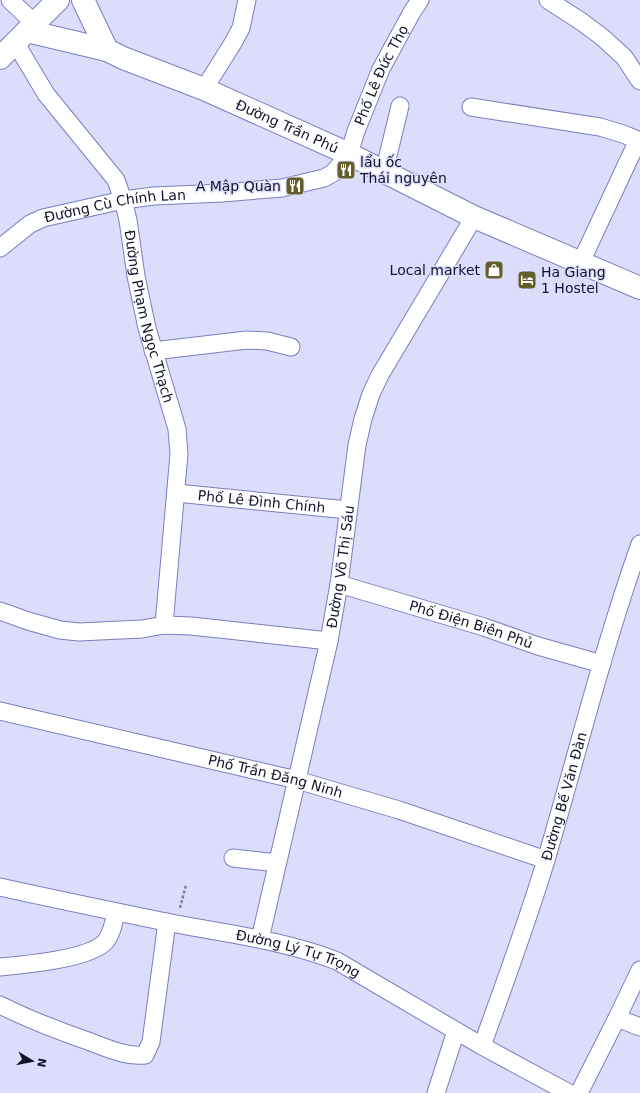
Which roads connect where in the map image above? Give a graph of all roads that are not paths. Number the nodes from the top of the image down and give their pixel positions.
1 (10, 0) edge
2 (58, 0) edge
3 (83, 0) edge
4 (247, 0) edge
5 (420, 0) edge
6 (548, 0) edge
7 (25, 33) junction
8 (107, 50) junction
9 (0, 58) edge
10 (640, 82) edge
11 (204, 89) junction
12 (400, 106) dead end
13 (471, 107) dead end
14 (639, 138) edge
15 (349, 154) junction
16 (384, 172) junction
17 (123, 200) junction
18 (474, 217) junction
19 (0, 248) edge
20 (581, 262) junction
21 (640, 288) edge
22 (290, 347) dead end
23 (153, 351) junction
24 (176, 493) junction
25 (348, 510) junction
26 (640, 544) edge
27 (339, 584) junction
28 (0, 611) edge
29 (164, 625) junction
30 (329, 641) junction
31 (602, 664) junction
32 (0, 711) edge
33 (297, 780) junction
34 (233, 858) dead end
35 (546, 860) junction
36 (277, 863) junction
37 (0, 887) edge
38 (116, 912) junction
39 (172, 923) junction
40 (260, 939) junction
41 (0, 967) edge
42 (640, 970) edge
43 (0, 1005) edge
44 (618, 1018) junction
45 (640, 1028) edge
46 (456, 1031) junction
47 (482, 1046) junction
48 (436, 1093) edge
49 (568, 1093) edge
50 (579, 1093) edge

1 - 7 street, Đường Phạm Ngọc Thạch
2 - 7 main road
3 - 8 main road
4 - 11 street
5 - 15 street, Phố Lê Đức Thọ
6 - 10 street
7 - 8 main road, Đường Trần Phú
7 - 9 main road
7 - 17 street, Đường Phạm Ngọc Thạch
8 - 11 main road, Đường Trần Phú
11 - 15 main road, Đường Trần Phú
12 - 16 street
13 - 14 street
14 - 20 street
15 - 16 main road, Đường Trần Phú
15 - 17 street, Đường Cù Chính Lan
16 - 18 main road, Đường Trần Phú
17 - 19 street, Đường Cù Chính Lan
17 - 23 street, Đường Phạm Ngọc Thạch
18 - 20 main road, Đường Trần Phú
18 - 25 street, Đường Võ Thị Sáu
20 - 21 main road, Đường Trần Phú
22 - 23 street
23 - 24 street, Đường Phạm Ngọc Thạch
24 - 25 street, Phố Lê Đình Chính
24 - 29 street, Đường Phạm Ngọc Thạch
25 - 27 street, Đường Võ Thị Sáu
26 - 31 street, Đường Bế Văn Đàn
27 - 30 street, Đường Võ Thị Sáu
27 - 31 street, Phố Điện Biên Phủ
28 - 29 street
29 - 30 street
30 - 33 street, Đường Võ Thị Sáu
31 - 35 street, Đường Bế Văn Đàn
32 - 33 street, Phố Trần Đăng Ninh
33 - 35 street, Phố Trần Đăng Ninh
33 - 36 street, Đường Võ Thị Sáu
34 - 36 street
35 - 47 street, Đường Bế Văn Đàn
36 - 40 street, Đường Võ Thị Sáu
37 - 38 street, Đường Lý Tự Trọng
38 - 39 street, Đường Lý Tự Trọng
38 - 41 street
39 - 40 street, Đường Lý Tự Trọng
39 - 43 street
40 - 46 street, Đường Lý Tự Trọng
42 - 44 street
44 - 45 street
44 - 50 street
46 - 47 street, Đường Lý Tự Trọng
46 - 48 street
47 - 49 street, Đường Lý Tự Trọng

